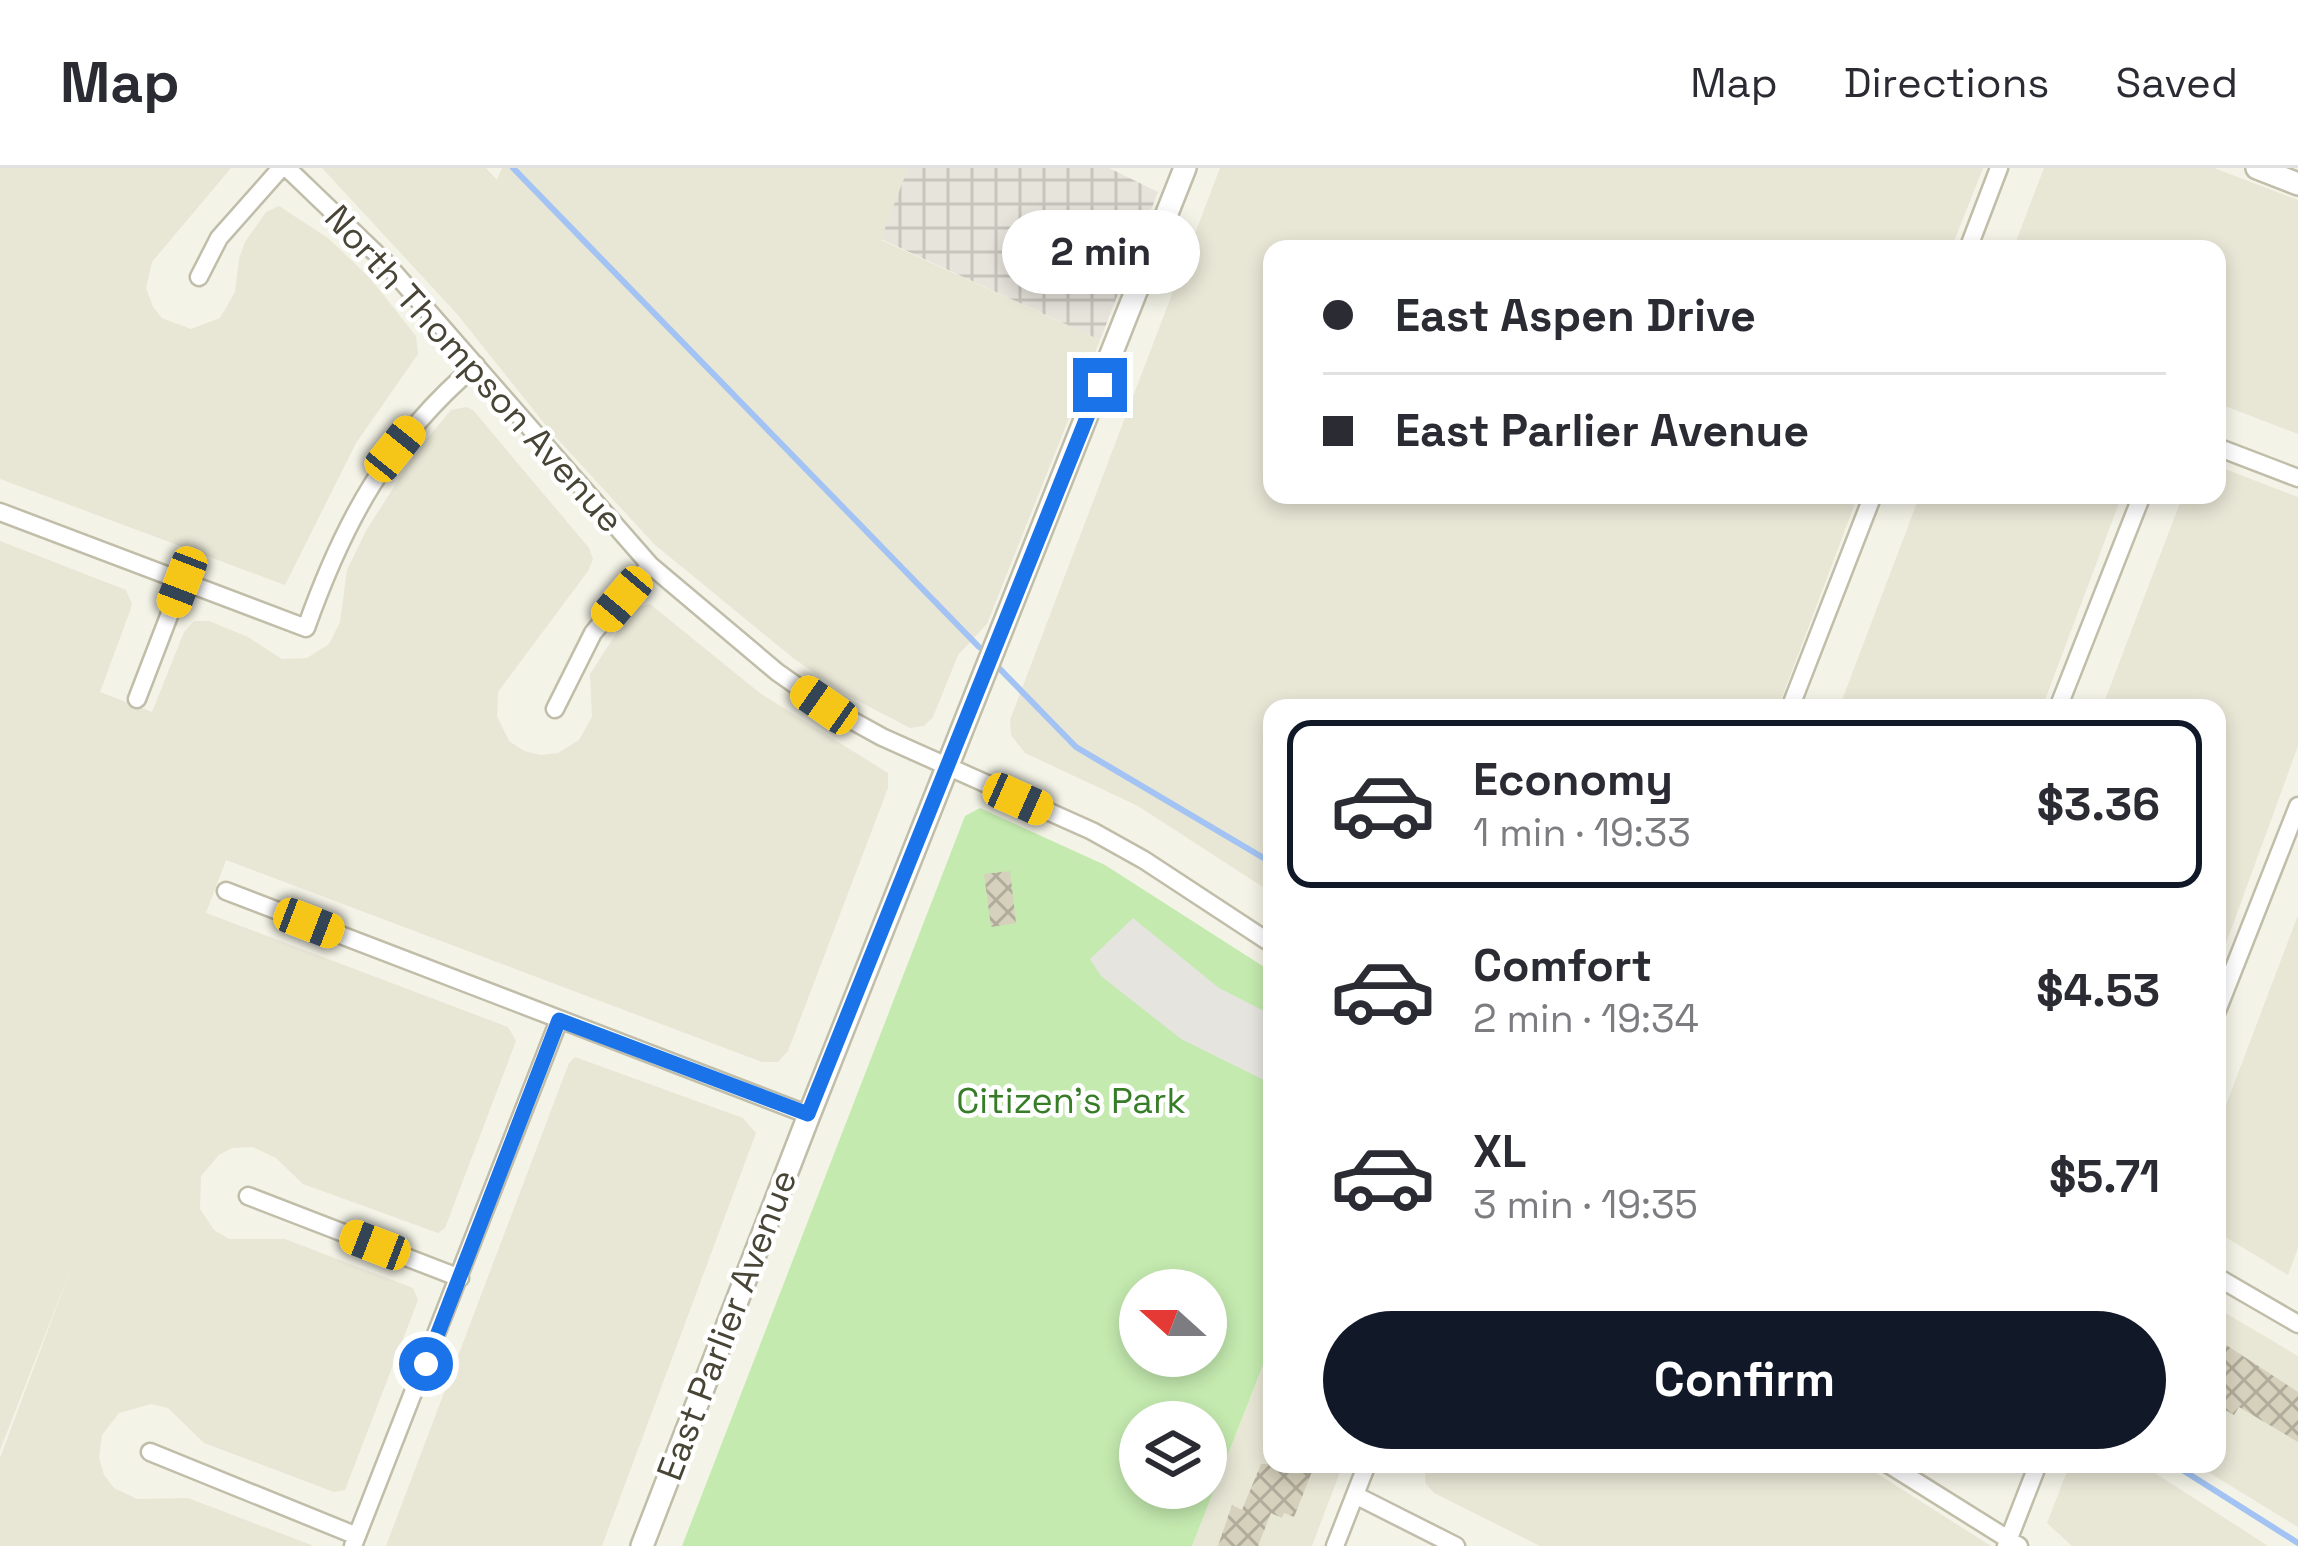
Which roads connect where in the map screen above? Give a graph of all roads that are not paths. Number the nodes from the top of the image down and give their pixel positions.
1 (284, 168) edge
2 (1186, 168) edge
3 (1999, 168) edge
4 (2257, 168) edge
5 (2298, 184) edge
6 (1972, 240) edge
7 (199, 278) dead end
8 (476, 365) junction
9 (2226, 450) edge
10 (2298, 478) edge
11 (1869, 504) edge
12 (2138, 504) edge
13 (0, 512) edge
14 (650, 565) junction
15 (182, 582) junction
16 (137, 699) dead end
17 (1794, 699) edge
18 (2062, 699) edge
19 (555, 709) dead end
20 (947, 767) junction
21 (2298, 806) edge
22 (226, 890) dead end
23 (1263, 938) edge
24 (2226, 988) edge
25 (559, 1020) junction
26 (808, 1114) junction
27 (248, 1196) dead end
28 (460, 1278) junction
29 (2226, 1281) edge
30 (2298, 1324) edge
31 (150, 1452) dead end
32 (1363, 1473) edge
33 (1902, 1473) edge
34 (2035, 1473) edge
35 (1355, 1495) junction
36 (355, 1541) edge
37 (2011, 1544) edge
38 (642, 1546) edge
39 (1335, 1546) edge
40 (1456, 1546) edge

1 - 7 street
1 - 8 street, North Thompson Avenue
2 - 20 street, East Parlier Avenue
3 - 6 street
4 - 5 street
8 - 14 street, North Thompson Avenue
8 - 15 street
9 - 10 street
11 - 17 street
12 - 18 street
13 - 15 street
14 - 19 street
14 - 20 street, North Thompson Avenue
15 - 16 street
20 - 23 street, North Thompson Avenue
20 - 26 street, East Parlier Avenue
21 - 24 street
22 - 25 street
25 - 26 street
25 - 28 street
26 - 38 street, East Parlier Avenue
27 - 28 street
28 - 36 street
29 - 30 street
31 - 36 street
32 - 35 street
33 - 37 street
34 - 37 street
35 - 39 street
35 - 40 street

